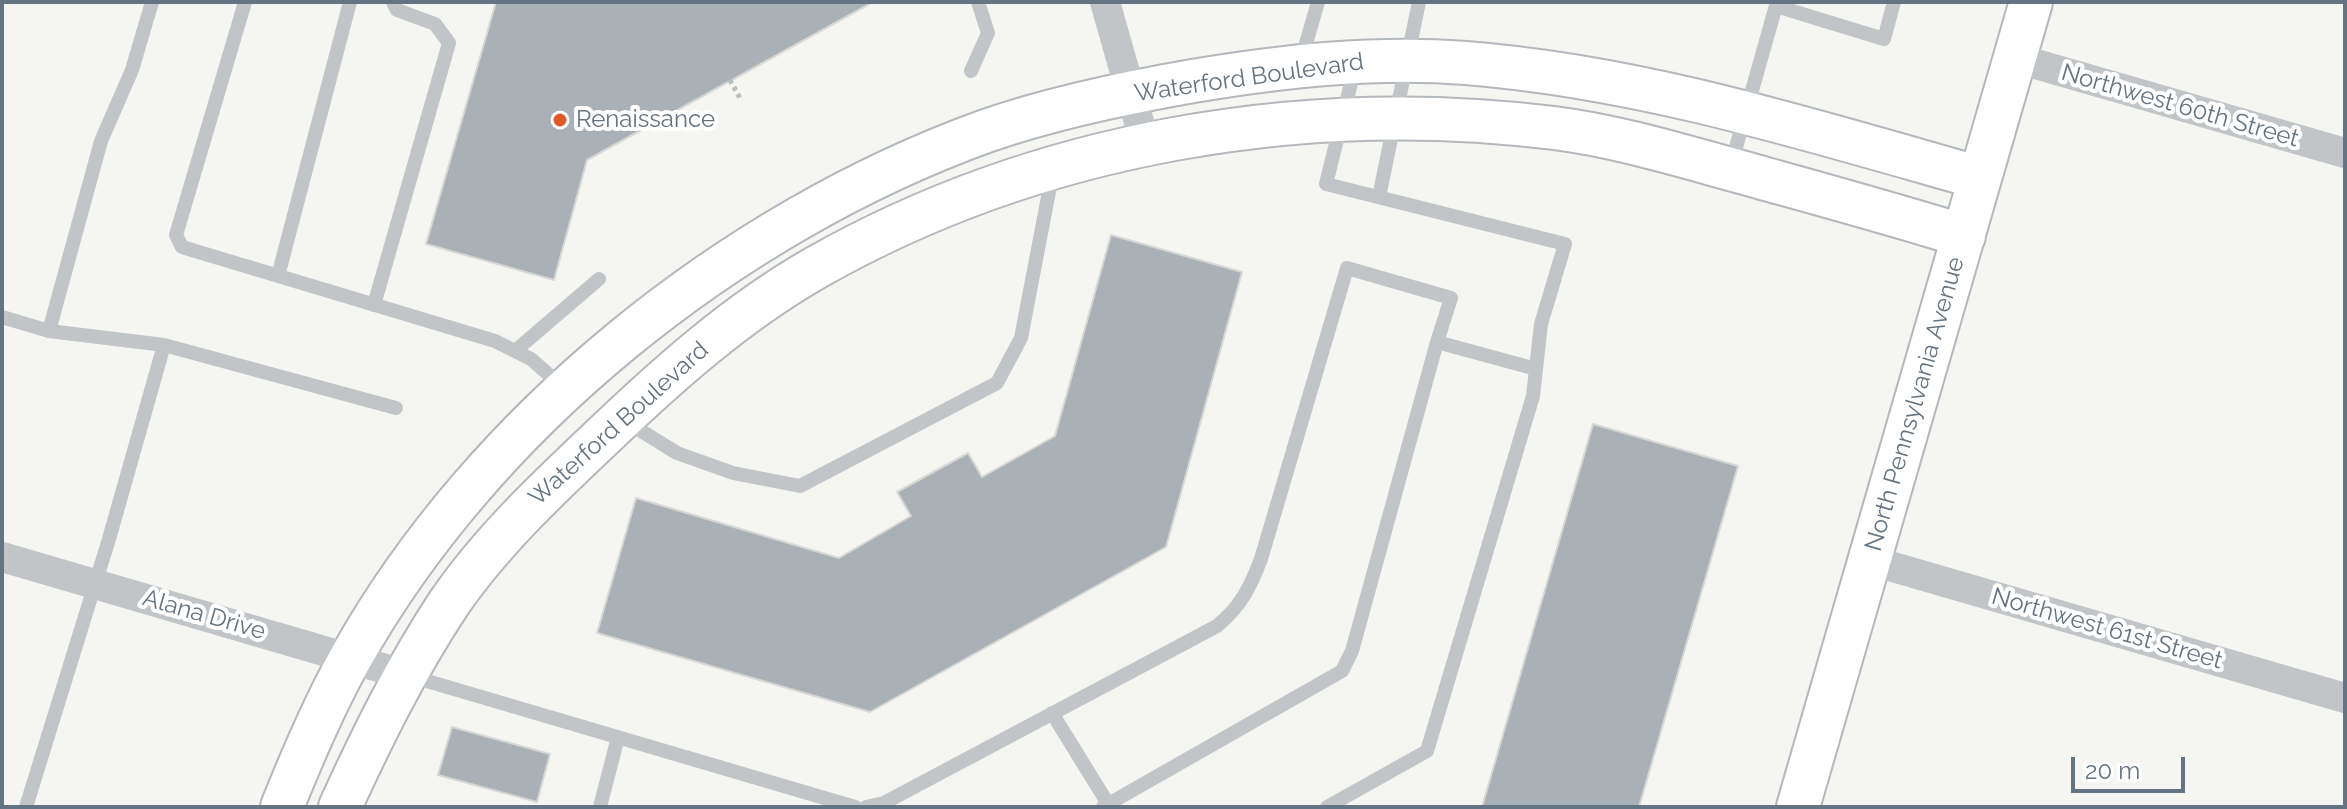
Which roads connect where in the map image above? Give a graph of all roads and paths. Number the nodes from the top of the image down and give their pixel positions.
1 (152, 2) edge
2 (245, 2) edge
3 (350, 2) edge
4 (393, 2) edge
5 (978, 2) edge
6 (1105, 2) edge
7 (1318, 2) edge
8 (1419, 2) edge
9 (1894, 2) edge
10 (2031, 2) edge
11 (1776, 4) edge
12 (2015, 58) junction
13 (1356, 62) junction
14 (1406, 62) junction
15 (1300, 65) junction
16 (971, 71) dead end
17 (730, 80) dead end
18 (1132, 92) junction
19 (741, 100) dead end
20 (1746, 112) junction
21 (1341, 121) junction
22 (1394, 121) junction
23 (1145, 143) junction
24 (2345, 153) edge
25 (1730, 169) junction
26 (1053, 171) junction
27 (1980, 178) junction
28 (1379, 197) junction
29 (1964, 236) junction
30 (278, 276) junction
31 (599, 279) dead end
32 (374, 305) junction
33 (2, 317) edge
34 (49, 331) junction
35 (1437, 342) junction
36 (164, 345) junction
37 (515, 351) junction
38 (1536, 369) junction
39 (567, 389) junction
40 (396, 408) dead end
41 (621, 418) junction
42 (2, 557) edge
43 (1869, 560) junction
44 (93, 583) junction
45 (351, 657) junction
46 (406, 675) junction
47 (2345, 698) edge
48 (1052, 713) junction
49 (618, 737) junction
50 (1107, 806) edge
51 (26, 807) edge
52 (282, 807) edge
53 (340, 807) edge
54 (600, 807) edge
55 (855, 807) edge
56 (866, 807) edge
57 (1327, 807) edge
58 (1798, 807) edge

1 - 34 lane
2 - 30 lane
3 - 30 lane
4 - 32 lane
5 - 16 lane
6 - 18 street
7 - 15 lane
8 - 14 lane
9 - 11 lane
10 - 12 street, North Pennsylvania Avenue
11 - 20 lane
12 - 24 street, Northwest 60th Street
12 - 27 street, North Pennsylvania Avenue
13 - 14 street, Waterford Boulevard
13 - 15 street, Waterford Boulevard
13 - 21 lane
14 - 20 street, Waterford Boulevard
14 - 22 lane
15 - 18 street, Waterford Boulevard
17 - 19 path
18 - 23 street
18 - 39 street, Waterford Boulevard
20 - 25 lane
20 - 27 street, Waterford Boulevard
21 - 22 street, Waterford Boulevard
21 - 23 street, Waterford Boulevard
21 - 28 lane
22 - 25 street, Waterford Boulevard
22 - 28 lane
23 - 26 street, Waterford Boulevard
25 - 29 street, Waterford Boulevard
26 - 41 street, Waterford Boulevard
26 - 41 lane
27 - 29 street, North Pennsylvania Avenue
28 - 38 lane
29 - 43 street, North Pennsylvania Avenue
30 - 32 lane
31 - 37 lane
32 - 37 lane
33 - 34 lane
34 - 36 lane
35 - 38 lane
35 - 48 lane
35 - 50 lane
36 - 40 lane
36 - 44 lane
37 - 39 lane
38 - 57 lane
39 - 41 street
39 - 45 street, Waterford Boulevard
41 - 46 street, Waterford Boulevard
42 - 44 street, Alana Drive
43 - 47 street, Northwest 61st Street
43 - 58 street, North Pennsylvania Avenue
44 - 45 street, Alana Drive
44 - 51 lane
45 - 46 street, Alana Drive
45 - 52 street, Waterford Boulevard
46 - 49 lane
46 - 53 street, Waterford Boulevard
48 - 50 lane
48 - 56 lane
49 - 54 lane
49 - 55 lane

